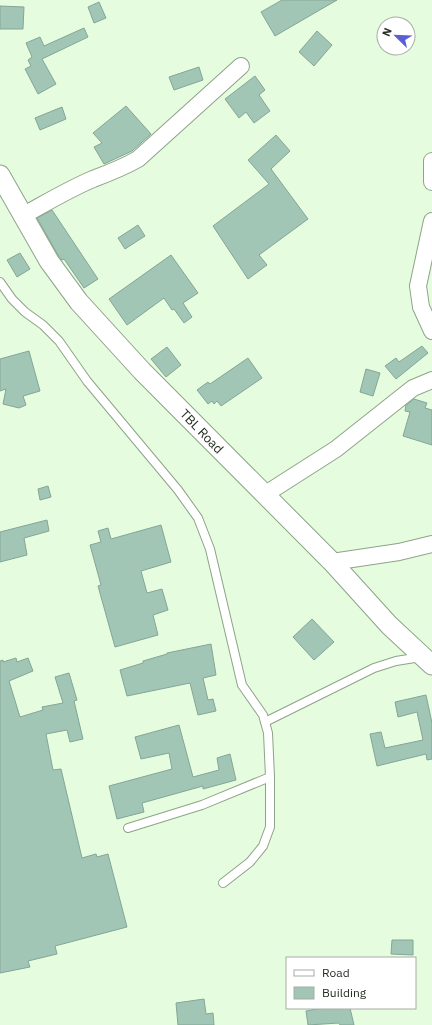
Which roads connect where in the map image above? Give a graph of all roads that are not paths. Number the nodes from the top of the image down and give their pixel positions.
1 (241, 66) dead end
2 (432, 160) edge
3 (0, 175) edge
4 (432, 182) edge
5 (22, 216) junction
6 (432, 221) edge
7 (0, 282) edge
8 (432, 331) edge
9 (432, 380) edge
10 (264, 495) junction
11 (432, 544) edge
12 (332, 562) junction
13 (428, 661) edge
14 (265, 722) junction
15 (270, 777) junction
16 (128, 828) dead end
17 (223, 883) dead end

1 - 5 street
2 - 4 street
3 - 5 street, TBL Road
5 - 10 street, TBL Road
6 - 8 street
7 - 14 lane
9 - 10 street
10 - 12 street, TBL Road
11 - 12 street
12 - 13 street, TBL Road
13 - 14 lane
14 - 15 lane
15 - 16 lane
15 - 17 lane

